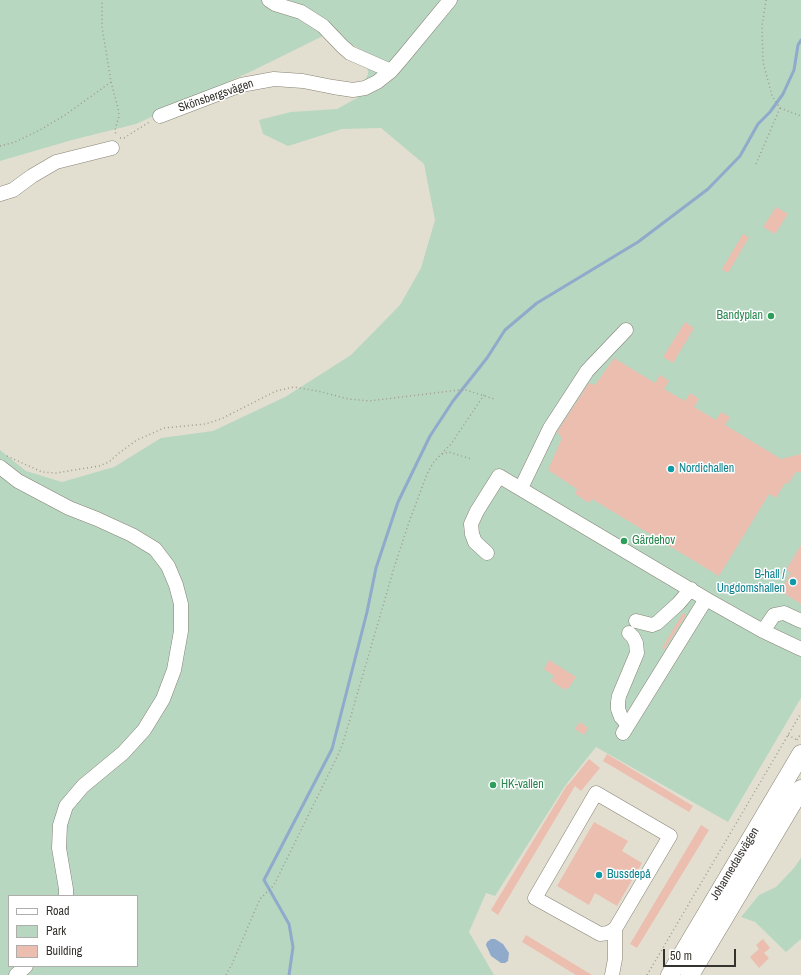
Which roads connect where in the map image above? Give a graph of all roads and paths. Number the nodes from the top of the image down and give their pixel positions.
1 (102, 0) edge
2 (269, 0) edge
3 (450, 0) edge
4 (766, 0) edge
5 (390, 71) junction
6 (111, 82) junction
7 (780, 108) junction
8 (160, 116) joint
9 (801, 116) edge
10 (0, 146) edge
11 (112, 148) dead end
12 (756, 164) dead end
13 (0, 194) edge
14 (626, 330) dead end
15 (484, 396) junction
16 (494, 399) dead end
17 (438, 457) junction
18 (471, 459) dead end
19 (0, 461) edge
20 (521, 488) junction
21 (487, 553) dead end
22 (690, 590) junction
23 (706, 599) junction
24 (801, 621) edge
25 (763, 631) junction
26 (800, 648) edge
27 (801, 713) edge
28 (788, 735) junction
29 (799, 747) edge
30 (801, 789) edge
31 (66, 895) edge
32 (615, 929) junction
33 (600, 934) junction
34 (25, 967) edge
35 (16, 975) edge
36 (226, 975) edge
37 (604, 975) edge
38 (612, 975) edge
39 (647, 975) edge
40 (670, 975) edge
41 (690, 975) edge

1 - 6 path
2 - 5 street
3 - 5 street, Skönsbergsvägen
4 - 7 path
5 - 8 street, Skönsbergsvägen
6 - 8 path
6 - 10 path
7 - 9 path
7 - 12 path
11 - 13 street
14 - 20 street
15 - 16 path
15 - 17 path
15 - 19 path
17 - 18 path
17 - 36 path
19 - 31 street
20 - 21 street
20 - 22 street
22 - 23 street
22 - 23 street
23 - 25 street
24 - 25 street
25 - 26 street
27 - 28 path
28 - 29 path
28 - 39 path
29 - 40 main road, Johannedalsvägen
30 - 41 main road, Johannedalsvägen
32 - 33 street
32 - 33 street
32 - 38 street
33 - 37 street
34 - 35 street

